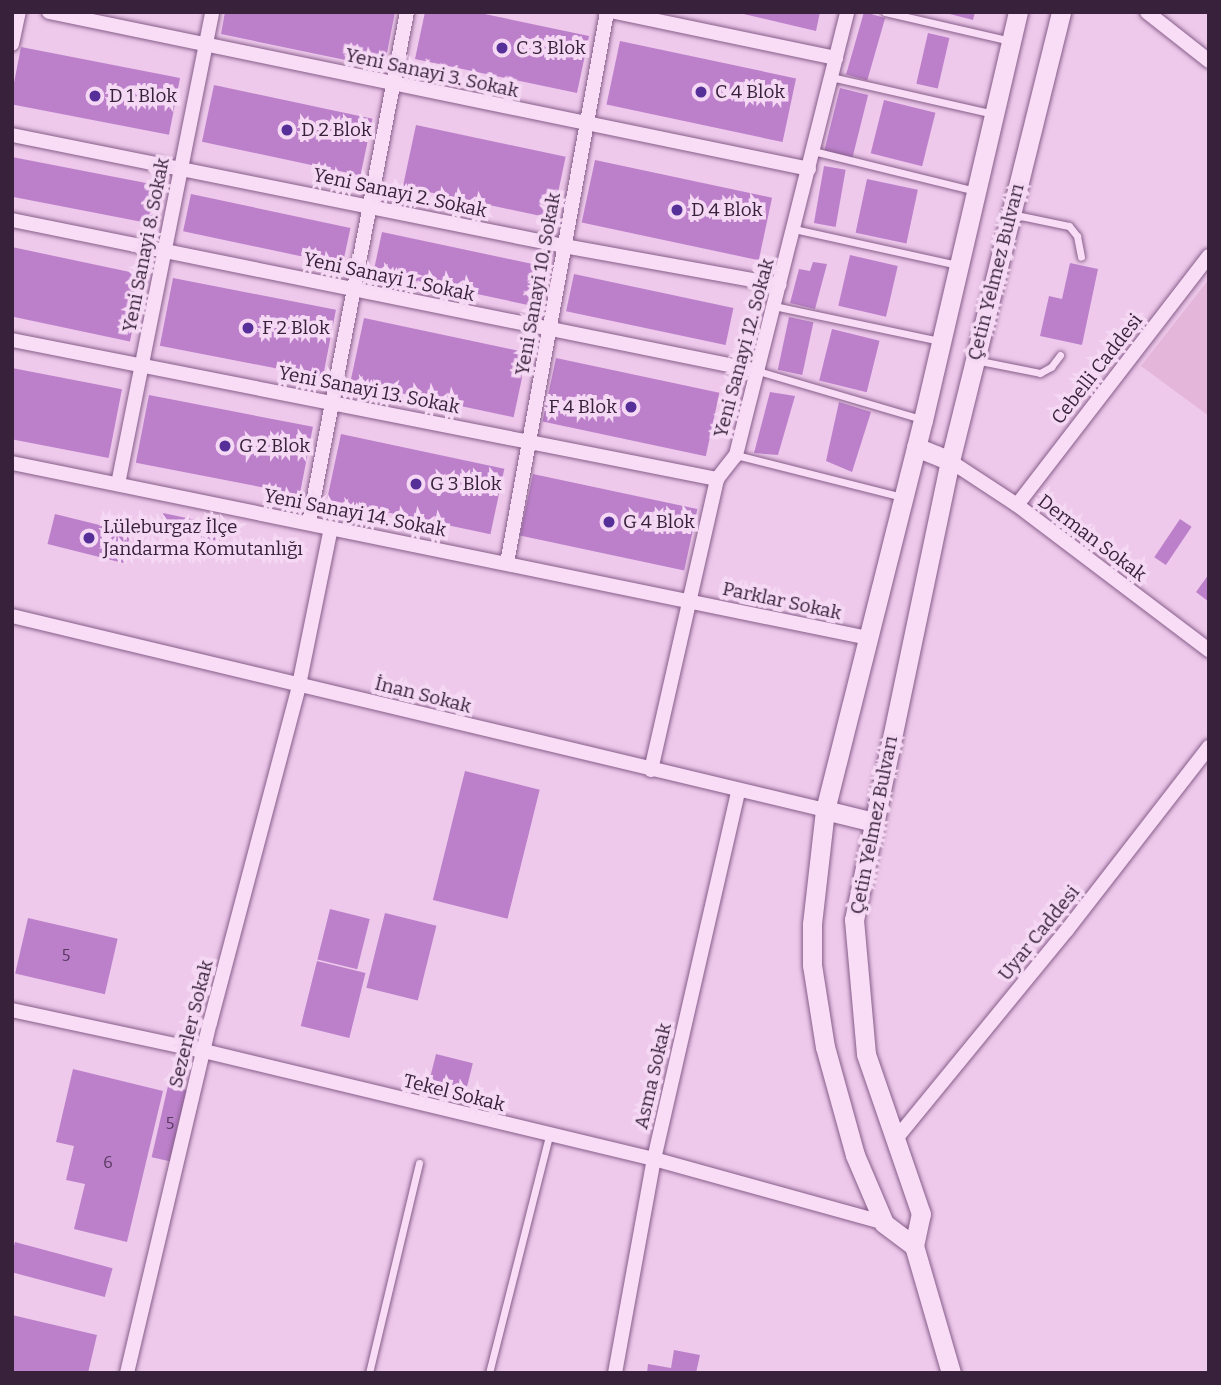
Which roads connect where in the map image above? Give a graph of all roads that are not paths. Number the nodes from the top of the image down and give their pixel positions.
1 (19, 12) edge
2 (49, 12) edge
3 (212, 12) edge
4 (408, 12) edge
5 (607, 12) edge
6 (615, 12) edge
7 (846, 12) edge
8 (885, 12) edge
9 (1018, 12) edge
10 (1061, 12) edge
11 (1147, 12) edge
12 (1012, 41) junction
13 (12, 44) edge
14 (206, 45) junction
15 (836, 58) junction
16 (1209, 61) edge
17 (831, 78) junction
18 (394, 84) junction
19 (996, 115) junction
20 (587, 124) junction
21 (12, 135) edge
22 (813, 151) junction
23 (181, 167) junction
24 (809, 169) junction
25 (977, 191) junction
26 (370, 206) junction
27 (1011, 214) junction
28 (12, 220) edge
29 (794, 229) junction
30 (564, 246) junction
31 (165, 249) junction
32 (1209, 256) edge
33 (1081, 257) dead end
34 (960, 266) junction
35 (780, 285) junction
36 (354, 289) junction
37 (774, 306) junction
38 (549, 330) junction
39 (12, 340) edge
40 (940, 341) junction
41 (1060, 355) dead end
42 (974, 360) junction
43 (142, 365) junction
44 (758, 371) junction
45 (332, 402) junction
46 (923, 420) junction
47 (529, 442) junction
48 (916, 447) junction
49 (736, 454) junction
50 (950, 461) junction
51 (12, 463) edge
52 (717, 479) junction
53 (118, 484) junction
54 (902, 497) junction
55 (1017, 505) junction
56 (309, 523) junction
57 (331, 527) junction
58 (507, 563) junction
59 (689, 602) junction
60 (12, 616) edge
61 (868, 638) junction
62 (1209, 650) edge
63 (299, 685) junction
64 (1209, 747) edge
65 (651, 770) junction
66 (738, 791) junction
67 (825, 810) junction
68 (874, 822) junction
69 (12, 1010) edge
70 (204, 1051) junction
71 (550, 1136) junction
72 (895, 1140) junction
73 (653, 1159) junction
74 (419, 1163) dead end
75 (884, 1223) junction
76 (914, 1246) junction
77 (127, 1373) edge
78 (369, 1373) edge
79 (489, 1373) edge
80 (615, 1373) edge
81 (951, 1373) edge

1 - 13 street
2 - 14 street, Yeni Sanayi 3. Sokak
3 - 14 street, Yeni Sanayi 8. Sokak
4 - 18 street
5 - 20 street, Yeni Sanayi 10. Sokak
6 - 15 street
7 - 15 street, Yeni Sanayi 12. Sokak
8 - 12 lane
9 - 12 street, Çetin Yelmez Bulvarı
10 - 27 street, Çetin Yelmez Bulvarı
11 - 16 street
12 - 19 street, Çetin Yelmez Bulvarı
14 - 18 street, Yeni Sanayi 3. Sokak
14 - 23 street, Yeni Sanayi 8. Sokak
15 - 17 street, Yeni Sanayi 12. Sokak
17 - 19 lane
17 - 22 street, Yeni Sanayi 12. Sokak
18 - 20 street, Yeni Sanayi 3. Sokak
18 - 26 street
19 - 25 street, Çetin Yelmez Bulvarı
20 - 24 street, Yeni Sanayi 3. Sokak
20 - 30 street, Yeni Sanayi 10. Sokak
21 - 23 street, Yeni Sanayi 2. Sokak
22 - 24 street, Yeni Sanayi 12. Sokak
22 - 25 lane
23 - 26 street, Yeni Sanayi 2. Sokak
23 - 31 street, Yeni Sanayi 8. Sokak
24 - 29 street, Yeni Sanayi 12. Sokak
25 - 34 street, Çetin Yelmez Bulvarı
26 - 30 street, Yeni Sanayi 2. Sokak
26 - 36 street
27 - 33 lane
27 - 42 street, Çetin Yelmez Bulvarı
28 - 31 street, Yeni Sanayi 1. Sokak
29 - 34 lane
29 - 35 street, Yeni Sanayi 12. Sokak
30 - 35 street, Yeni Sanayi 2. Sokak
30 - 38 street, Yeni Sanayi 10. Sokak
31 - 36 street, Yeni Sanayi 1. Sokak
31 - 43 street, Yeni Sanayi 8. Sokak
32 - 55 street, Cebelli Caddesi
34 - 40 street, Çetin Yelmez Bulvarı
35 - 37 street, Yeni Sanayi 12. Sokak
36 - 38 street, Yeni Sanayi 1. Sokak
36 - 45 street
37 - 40 lane
37 - 44 street, Yeni Sanayi 12. Sokak
38 - 44 street, Yeni Sanayi 1. Sokak
38 - 47 street, Yeni Sanayi 10. Sokak
39 - 43 street, Yeni Sanayi 13. Sokak
40 - 46 street, Çetin Yelmez Bulvarı
41 - 42 lane
42 - 50 street, Çetin Yelmez Bulvarı
43 - 45 street, Yeni Sanayi 13. Sokak
43 - 53 street, Yeni Sanayi 8. Sokak
44 - 46 lane
44 - 49 street, Yeni Sanayi 12. Sokak
45 - 47 street, Yeni Sanayi 13. Sokak
45 - 56 street
46 - 48 street, Çetin Yelmez Bulvarı
47 - 52 street, Yeni Sanayi 13. Sokak
47 - 58 street, Yeni Sanayi 10. Sokak
48 - 50 street
48 - 54 street, Çetin Yelmez Bulvarı
49 - 52 street, Yeni Sanayi 12. Sokak
49 - 54 lane
50 - 55 street, Derman Sokak
50 - 68 street, Çetin Yelmez Bulvarı
51 - 53 street, Yeni Sanayi 14. Sokak
52 - 59 street, Yeni Sanayi 12. Sokak
53 - 56 street, Yeni Sanayi 14. Sokak
54 - 61 street, Çetin Yelmez Bulvarı
55 - 62 street, Derman Sokak
56 - 57 street, Yeni Sanayi 14. Sokak
57 - 58 street, Yeni Sanayi 14. Sokak
57 - 63 street, Sezerler Sokak
58 - 59 street, Yeni Sanayi 14. Sokak
59 - 61 street, Parklar Sokak
59 - 65 street, Yeni Sanayi 12. Sokak
60 - 63 street, İnan Sokak
61 - 67 street, Çetin Yelmez Bulvarı
63 - 65 street, İnan Sokak
63 - 70 street, Sezerler Sokak
64 - 72 street, Uyar Caddesi
65 - 66 street, İnan Sokak
66 - 67 street, İnan Sokak
66 - 73 street, Asma Sokak
67 - 68 street
67 - 75 street, Çetin Yelmez Bulvarı
68 - 72 street, Çetin Yelmez Bulvarı
69 - 70 street, Tekel Sokak
70 - 71 street, Tekel Sokak
70 - 77 street, Sezerler Sokak
71 - 73 street, Tekel Sokak
71 - 79 lane
72 - 76 street, Çetin Yelmez Bulvarı
73 - 75 street, Tekel Sokak
73 - 80 street, Asma Sokak
74 - 78 lane
75 - 76 street, Çetin Yelmez Bulvarı
76 - 81 street

